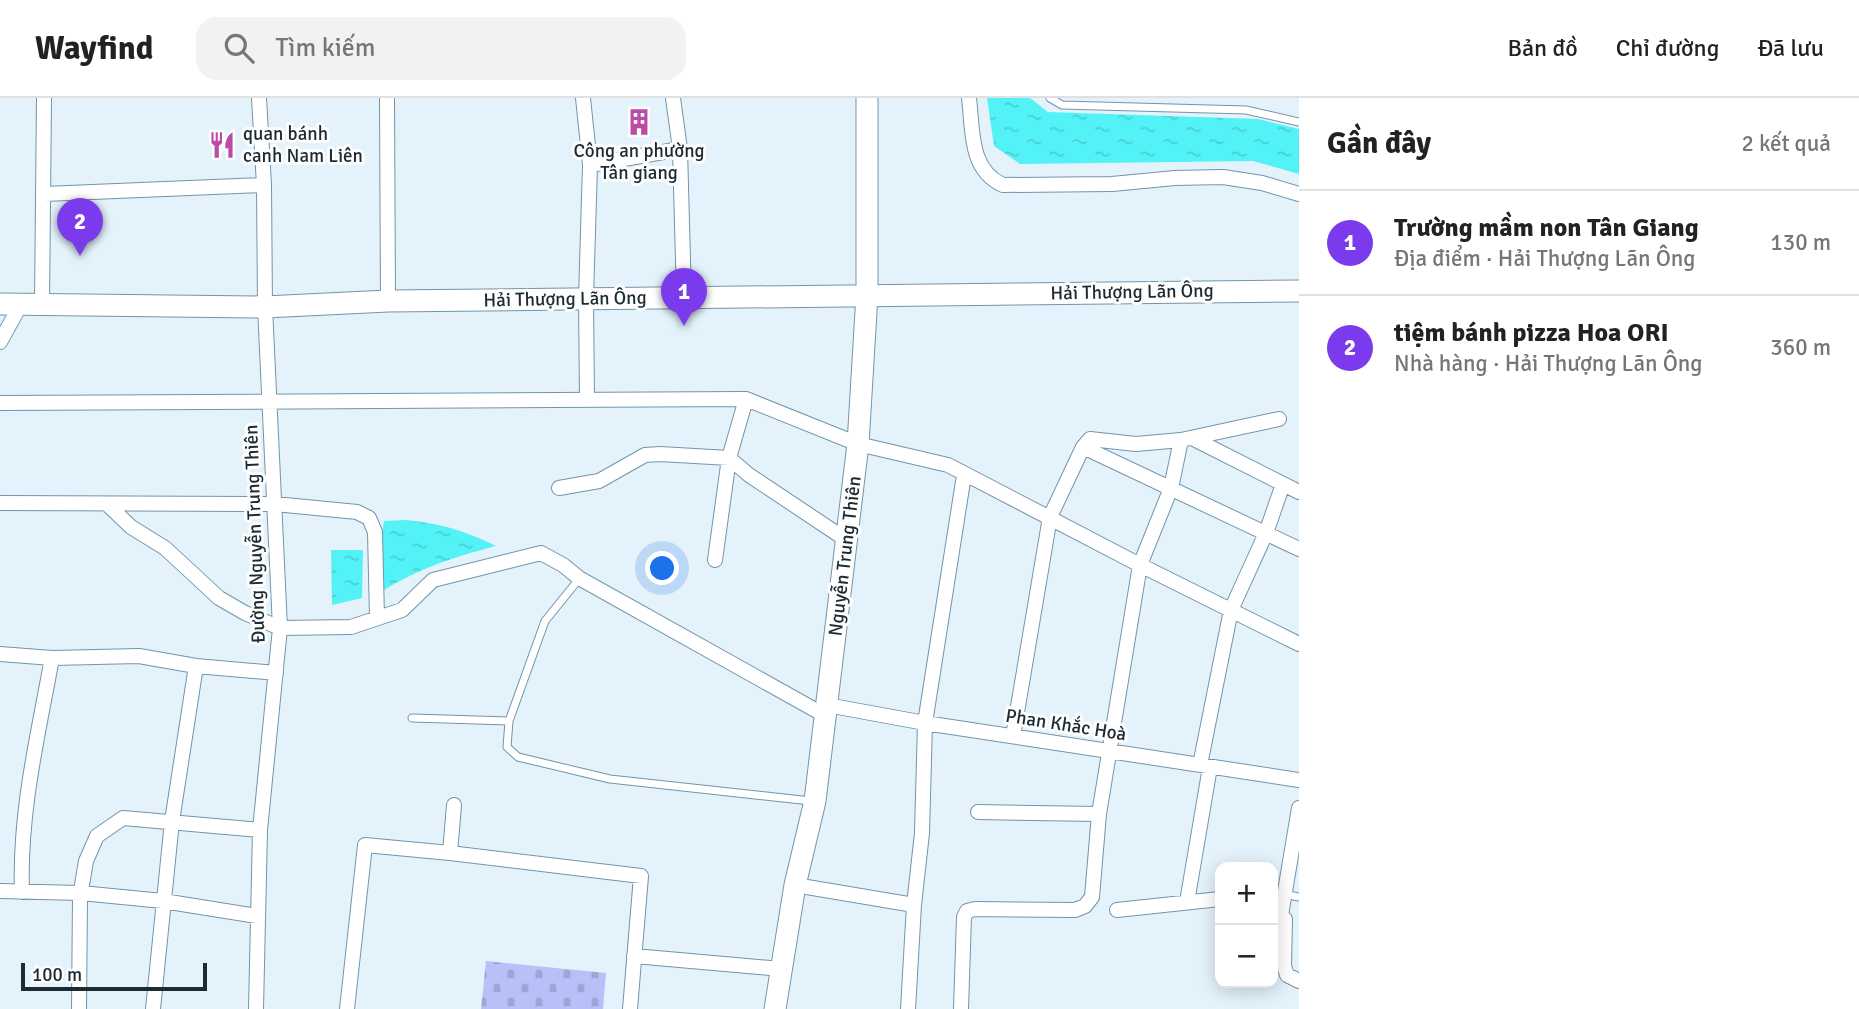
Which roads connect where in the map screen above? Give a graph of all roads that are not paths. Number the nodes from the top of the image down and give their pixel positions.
1 (44, 98) edge
2 (259, 98) edge
3 (387, 98) edge
4 (583, 98) edge
5 (673, 98) edge
6 (867, 98) edge
7 (969, 98) edge
8 (1050, 98) edge
9 (1299, 122) edge
10 (680, 149) junction
11 (590, 164) junction
12 (264, 185) junction
13 (44, 194) junction
14 (1299, 194) edge
15 (1299, 291) edge
16 (867, 295) junction
17 (684, 297) junction
18 (586, 298) junction
19 (388, 301) junction
20 (21, 304) edge
21 (265, 307) junction
22 (0, 342) edge
23 (746, 399) junction
24 (587, 400) junction
25 (269, 402) junction
26 (0, 403) edge
27 (1279, 419) dead end
28 (1187, 439) junction
29 (858, 443) junction
30 (1083, 447) junction
31 (729, 458) junction
32 (964, 475) junction
33 (1283, 484) junction
34 (559, 488) dead end
35 (1171, 488) junction
36 (1299, 492) edge
37 (0, 503) edge
38 (107, 504) junction
39 (275, 504) junction
40 (1050, 517) junction
41 (1265, 533) junction
42 (848, 541) junction
43 (1299, 549) edge
44 (715, 560) dead end
45 (1140, 565) junction
46 (579, 579) junction
47 (1231, 610) junction
48 (377, 618) junction
49 (280, 628) junction
50 (1299, 643) edge
51 (0, 654) edge
52 (52, 659) junction
53 (196, 666) junction
54 (276, 673) junction
55 (827, 711) junction
56 (412, 718) dead end
57 (509, 721) junction
58 (925, 723) junction
59 (1013, 737) junction
60 (1109, 751) junction
61 (1205, 766) junction
62 (1299, 780) edge
63 (815, 801) junction
64 (454, 805) dead end
65 (1299, 808) edge
66 (978, 813) dead end
67 (1099, 814) junction
68 (172, 821) junction
69 (260, 830) junction
70 (450, 853) junction
71 (795, 885) junction
72 (0, 891) edge
73 (22, 892) junction
74 (81, 893) junction
75 (1286, 894) edge
76 (1215, 899) edge
77 (163, 901) junction
78 (1188, 902) junction
79 (914, 905) junction
80 (1117, 910) dead end
81 (257, 916) junction
82 (1279, 927) dead end
83 (634, 956) junction
84 (782, 969) junction
85 (1299, 981) edge
86 (79, 1009) edge
87 (153, 1009) edge
88 (256, 1009) edge
89 (347, 1009) edge
90 (630, 1009) edge
91 (775, 1009) edge
92 (908, 1009) edge
93 (961, 1009) edge

1 - 13 street
2 - 12 street, Đường Nguyễn Trung Thiên
3 - 19 street
4 - 11 street
5 - 10 street
6 - 16 street, Nguyễn Trung Thiên
7 - 14 street
8 - 9 lane
10 - 11 street
10 - 17 street
11 - 18 street
12 - 13 street
12 - 21 street, Đường Nguyễn Trung Thiên
13 - 20 street
15 - 16 street, Hải Thượng Lãn Ông
16 - 17 street, Hải Thượng Lãn Ông
16 - 29 street, Nguyễn Trung Thiên
17 - 18 street, Hải Thượng Lãn Ông
18 - 19 street, Hải Thượng Lãn Ông
18 - 24 street
19 - 21 street, Hải Thượng Lãn Ông
20 - 21 street, Hải Thượng Lãn Ông
20 - 22 street
21 - 25 street, Đường Nguyễn Trung Thiên
23 - 24 street
23 - 29 street
23 - 31 street
24 - 25 street
25 - 26 street
25 - 39 street, Đường Nguyễn Trung Thiên
27 - 28 street
28 - 30 street
28 - 33 street
28 - 35 street
29 - 32 street
29 - 42 street, Nguyễn Trung Thiên
30 - 35 street
30 - 40 street
31 - 34 street
31 - 42 street
31 - 44 street
32 - 40 street
32 - 58 street
33 - 36 street
33 - 41 street
35 - 41 street
35 - 45 street
37 - 38 street
38 - 39 street
38 - 49 street
39 - 48 street
39 - 49 street, Đường Nguyễn Trung Thiên
40 - 45 street
40 - 59 street
41 - 43 street
41 - 47 street
42 - 55 street, Nguyễn Trung Thiên
45 - 47 street
45 - 60 street
46 - 48 street, Phan Khắc Hoà
46 - 55 street, Phan Khắc Hoà
46 - 57 lane
47 - 50 street
47 - 61 street
48 - 49 street, Phan Khắc Hoà
49 - 54 street, Đường Nguyễn Trung Thiên
51 - 52 street
52 - 53 street
52 - 73 street
53 - 54 street
53 - 68 street
54 - 69 street, Đường Nguyễn Trung Thiên
55 - 58 street, Phan Khắc Hoà
55 - 63 street, Nguyễn Trung Thiên
56 - 57 lane
57 - 63 lane
58 - 59 street, Phan Khắc Hoà
58 - 79 street
59 - 60 street, Phan Khắc Hoà
60 - 61 street, Phan Khắc Hoà
60 - 67 street
61 - 62 street, Phan Khắc Hoà
61 - 78 street
63 - 71 street, Nguyễn Trung Thiên
64 - 70 street
65 - 75 street
66 - 67 street
67 - 93 street
68 - 69 street
68 - 74 street
68 - 77 street
69 - 81 street, Đường Nguyễn Trung Thiên
70 - 83 street
70 - 89 street
71 - 79 street
71 - 84 street, Nguyễn Trung Thiên
72 - 73 street
73 - 74 street
74 - 77 street
74 - 86 street
75 - 82 street
75 - 85 street
76 - 78 street
77 - 81 street
77 - 87 street
78 - 80 street
79 - 92 street
81 - 88 street, Đường Nguyễn Trung Thiên
83 - 84 street
83 - 90 street
84 - 91 street, Nguyễn Trung Thiên

